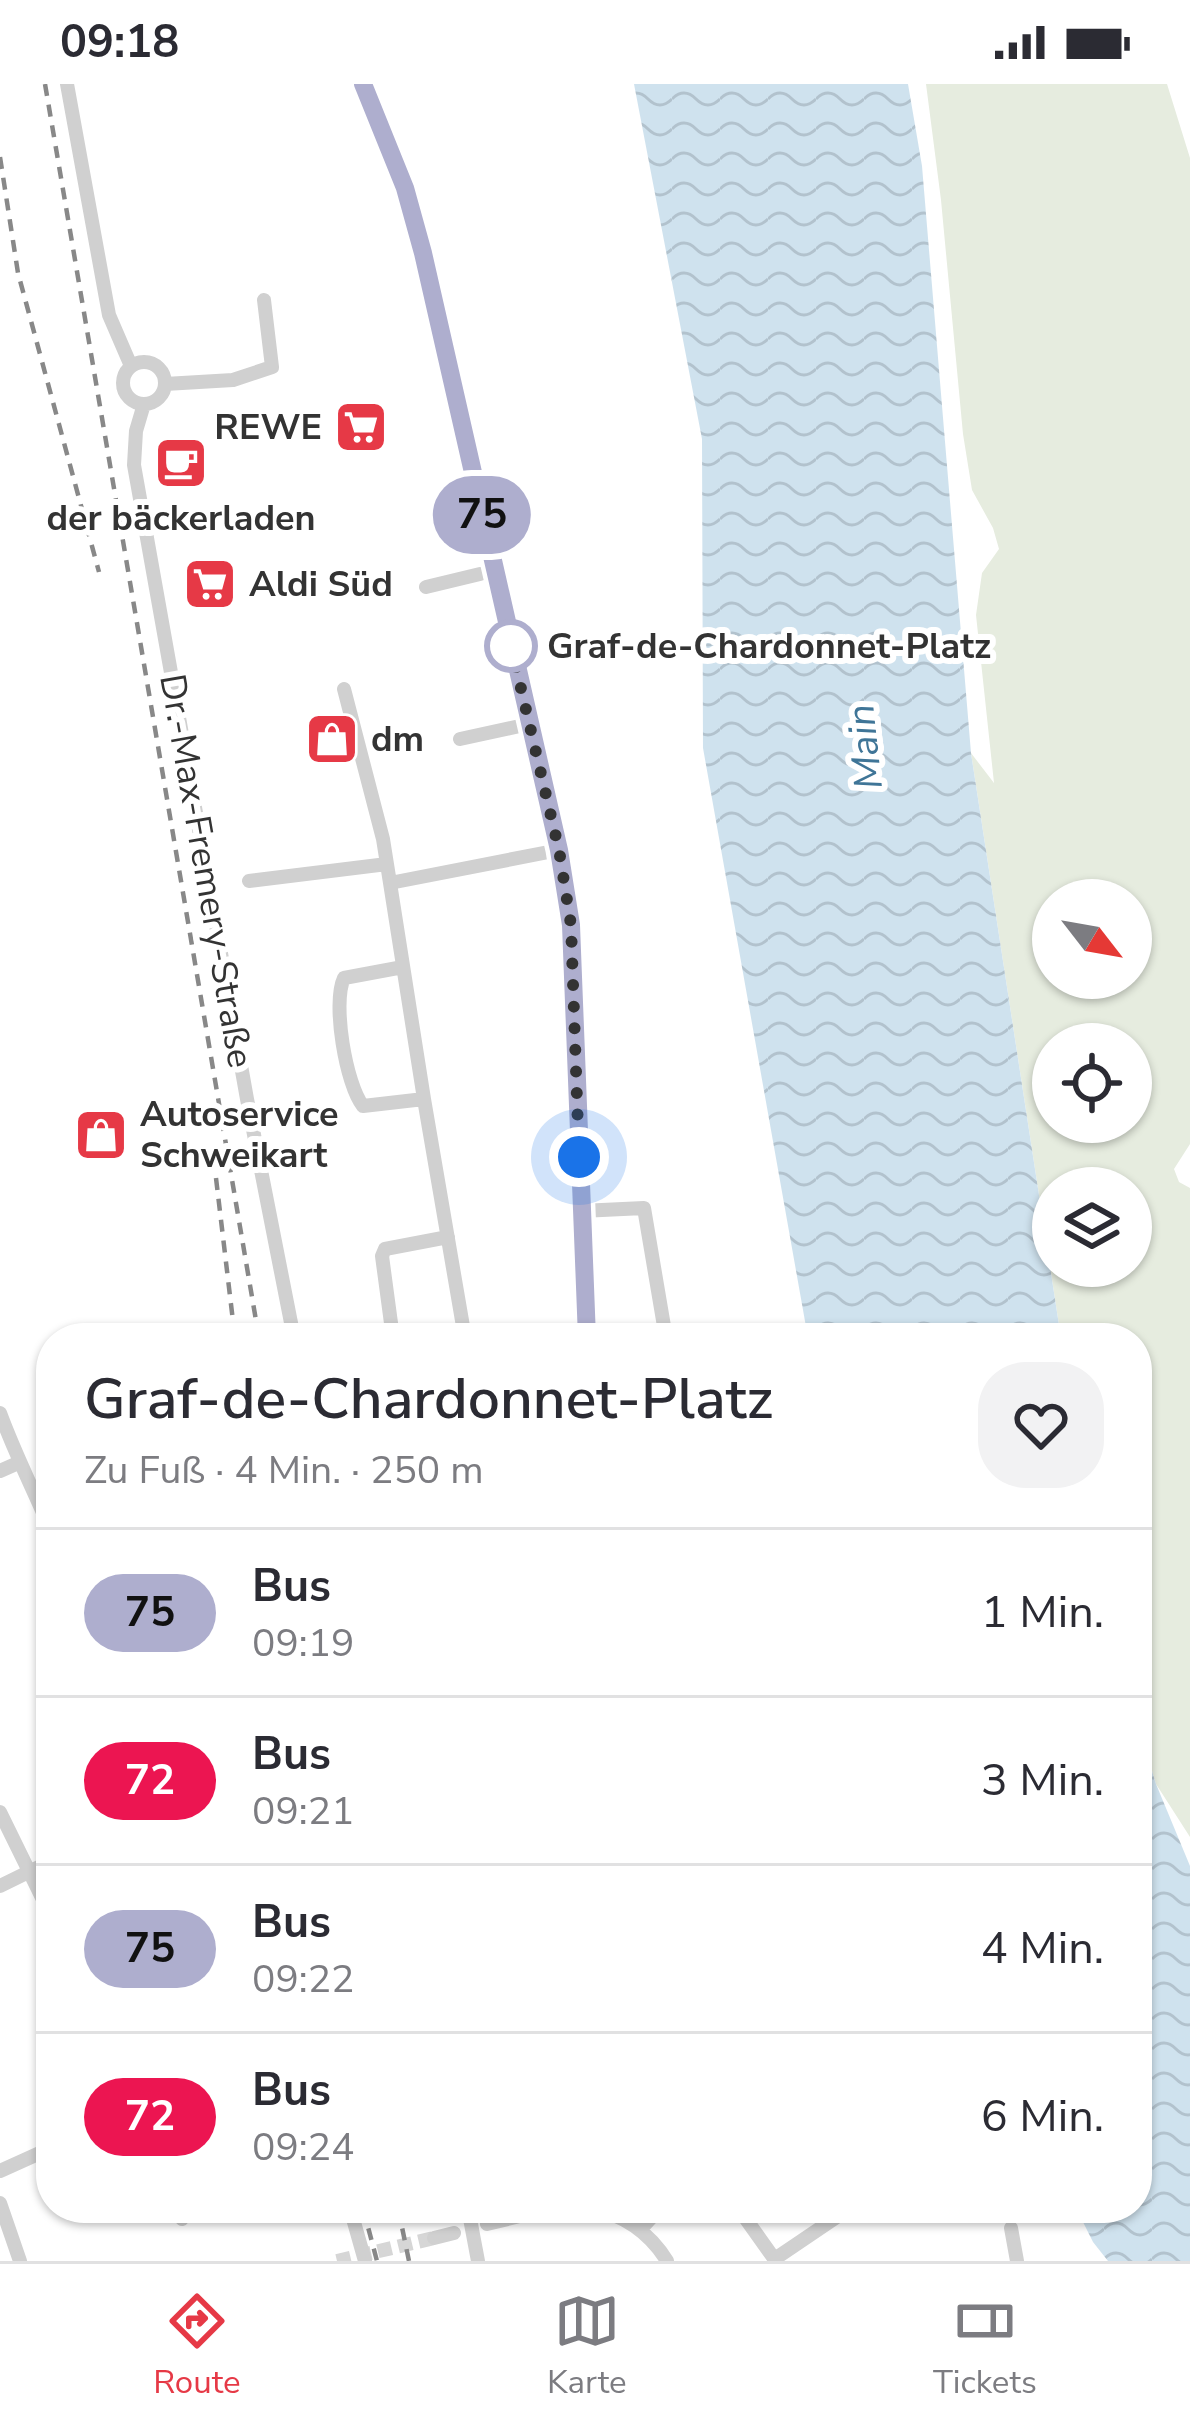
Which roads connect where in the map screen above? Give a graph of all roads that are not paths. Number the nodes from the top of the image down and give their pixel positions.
1 (67, 84) edge
2 (363, 84) edge
3 (264, 300) dead end
4 (131, 366) junction
5 (165, 384) junction
6 (144, 404) junction
7 (480, 574) dead end
8 (426, 586) dead end
9 (344, 689) dead end
10 (529, 724) junction
11 (460, 740) dead end
12 (559, 850) junction
13 (387, 864) junction
14 (249, 881) dead end
15 (390, 883) junction
16 (403, 967) junction
17 (424, 1099) junction
18 (581, 1211) junction
19 (448, 1237) junction
20 (291, 1323) edge
21 (391, 1323) edge
22 (462, 1323) edge
23 (587, 1323) edge
24 (663, 1323) edge
25 (0, 1413) edge
26 (18, 1463) junction
27 (0, 1471) edge
28 (36, 1500) edge
29 (0, 1812) edge
30 (36, 1868) edge
31 (29, 1871) junction
32 (36, 1885) edge
33 (0, 1886) edge
34 (36, 2155) edge
35 (0, 2171) edge
36 (0, 2203) edge
37 (354, 2223) edge
38 (471, 2223) edge
39 (491, 2223) edge
40 (629, 2223) edge
41 (646, 2223) edge
42 (749, 2223) edge
43 (828, 2223) edge
44 (487, 2224) dead end
45 (1011, 2228) dead end
46 (640, 2230) junction
47 (454, 2233) dead end
48 (434, 2238) tunnel mouth
49 (20, 2261) edge
50 (365, 2261) edge
51 (478, 2261) edge
52 (667, 2261) edge
53 (1017, 2261) edge

1 - 4 street
2 - 10 street
3 - 5 street
4 - 5 street
4 - 6 street
5 - 6 street
6 - 20 street, Dr.-Max-Fremery-Straße
7 - 8 street
9 - 13 street
10 - 11 street
10 - 12 street
12 - 15 street
12 - 18 street
13 - 14 street
13 - 15 street
15 - 16 street
16 - 17 street
16 - 17 street
17 - 19 street
18 - 23 street
18 - 24 street
19 - 21 street
19 - 22 street
25 - 26 street
26 - 27 street
26 - 28 street
29 - 31 street
30 - 31 street
31 - 32 street
31 - 33 street
34 - 35 street
36 - 49 street
37 - 50 street
38 - 51 street
39 - 44 street
40 - 46 street
41 - 46 street
42 - 43 street
45 - 53 street
46 - 52 street
47 - 48 street

